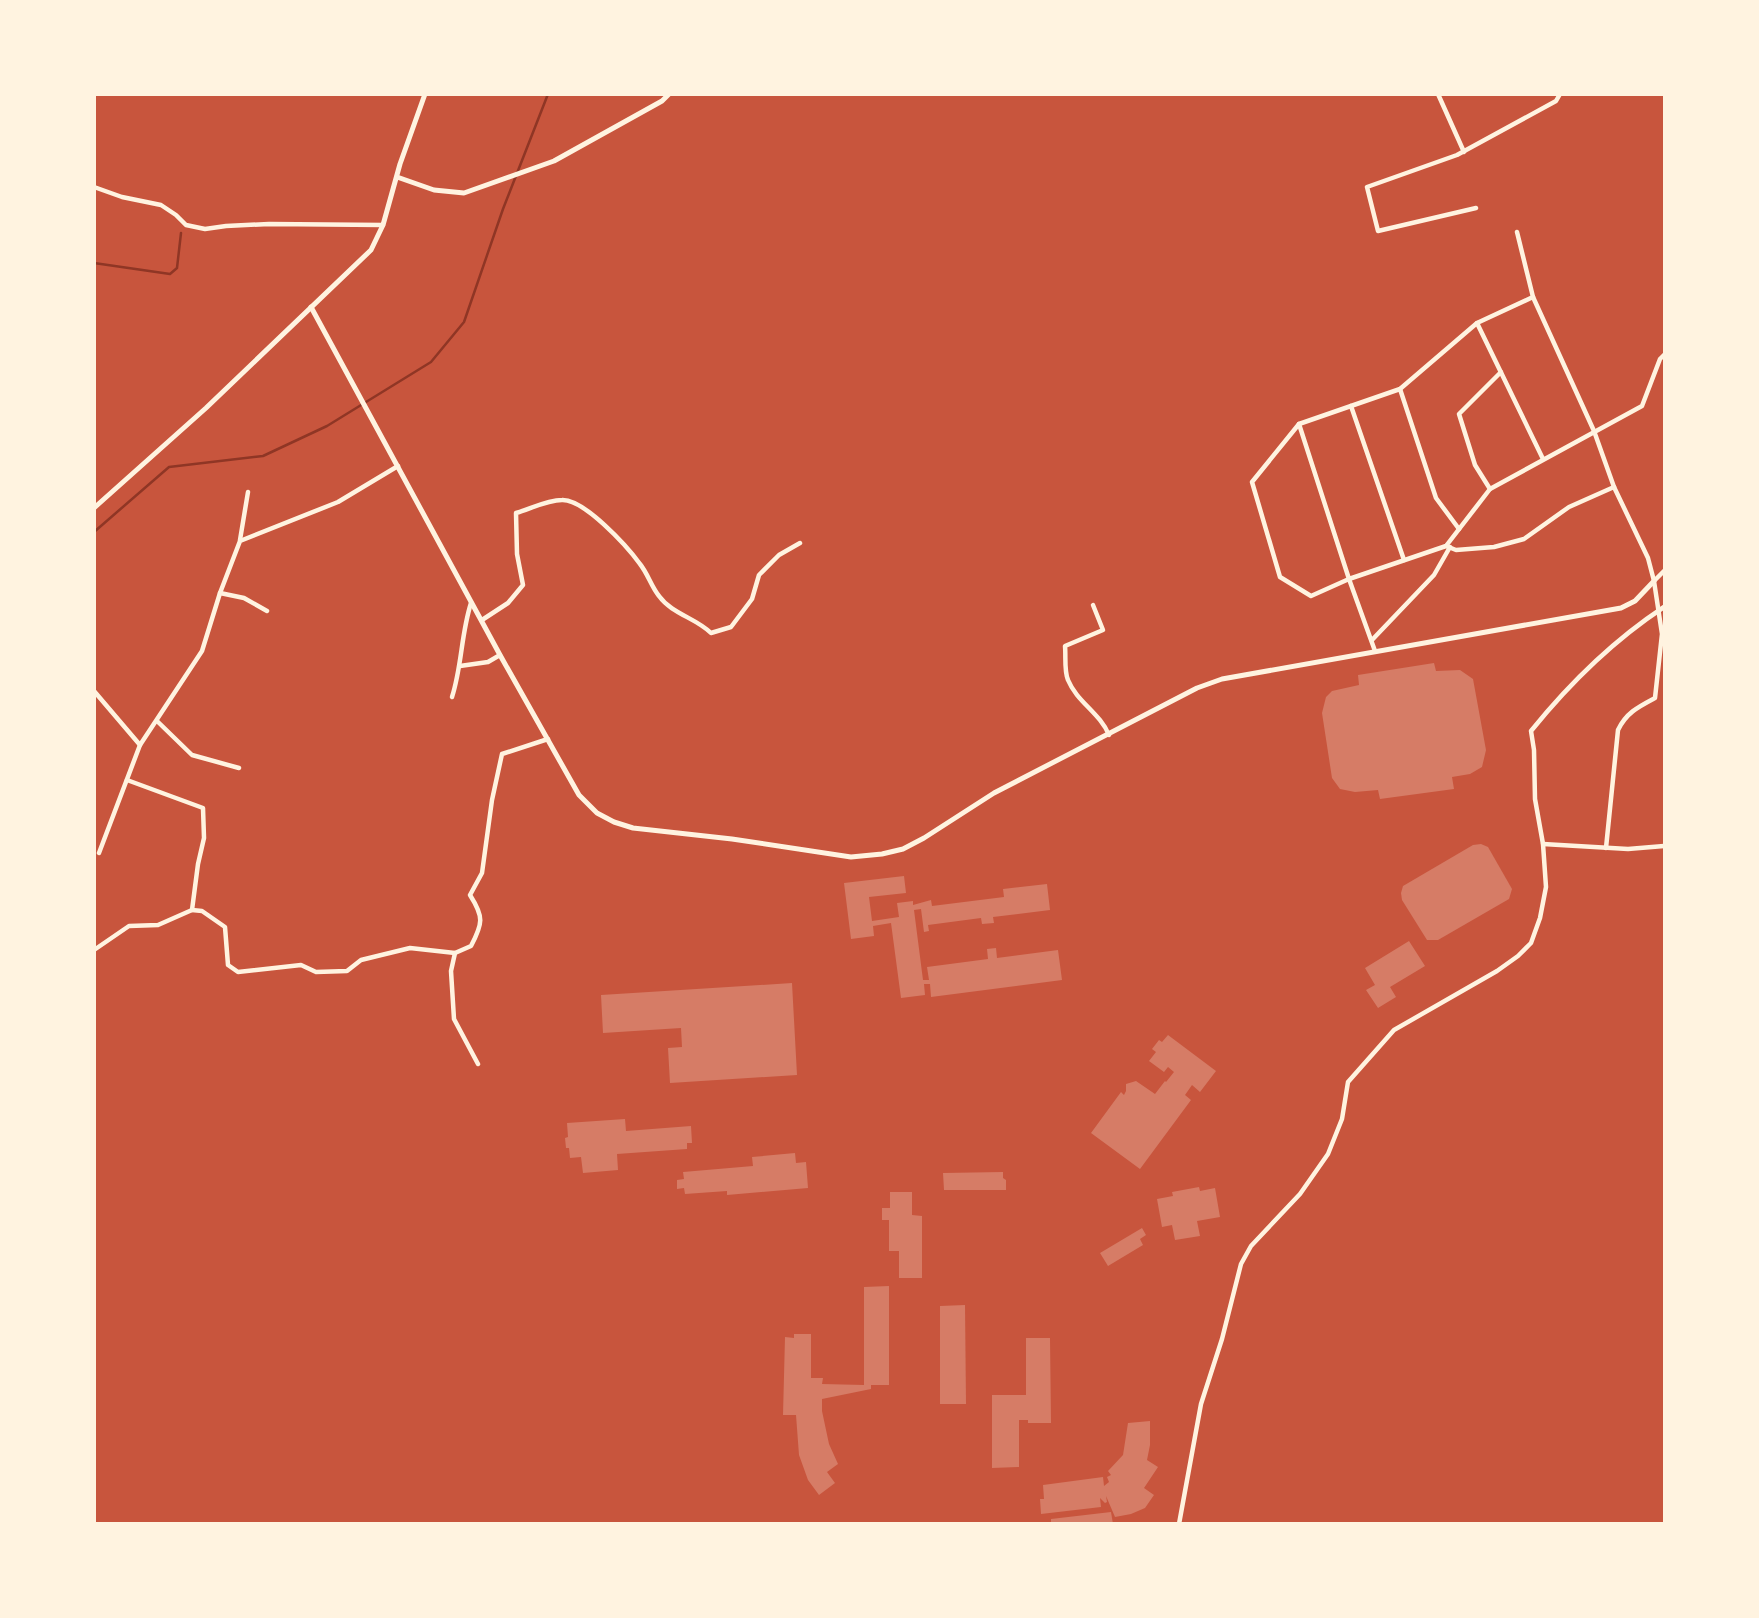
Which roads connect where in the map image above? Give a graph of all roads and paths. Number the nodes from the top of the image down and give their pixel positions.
1 (425, 94) edge
2 (669, 94) edge
3 (1438, 94) edge
4 (1560, 94) edge
5 (1464, 152) junction
6 (397, 177) junction
7 (94, 187) edge
8 (1476, 208) dead end
9 (383, 225) junction
10 (1517, 232) dead end
11 (1533, 297) junction
12 (311, 307) junction
13 (1477, 323) junction
14 (1664, 355) edge
15 (1501, 372) junction
16 (1400, 389) junction
17 (1352, 406) junction
18 (1299, 424) junction
19 (1594, 431) junction
20 (1543, 459) junction
21 (398, 466) junction
22 (1614, 487) junction
23 (1490, 489) junction
24 (248, 492) dead end
25 (94, 508) edge
26 (1459, 529) junction
27 (240, 541) junction
28 (800, 543) dead end
29 (1448, 547) junction
30 (1404, 560) junction
31 (1664, 571) edge
32 (1349, 579) junction
33 (1654, 581) junction
34 (220, 593) junction
35 (471, 602) junction
36 (1093, 605) dead end
37 (1662, 609) edge
38 (267, 611) dead end
39 (482, 620) junction
40 (1372, 640) junction
41 (1375, 651) junction
42 (500, 655) junction
43 (460, 666) junction
44 (94, 691) edge
45 (452, 697) dead end
46 (158, 720) junction
47 (1109, 734) junction
48 (548, 739) junction
49 (140, 744) junction
50 (239, 768) dead end
51 (127, 780) junction
52 (1543, 844) junction
53 (1664, 846) edge
54 (1606, 848) junction
55 (99, 853) dead end
56 (192, 910) junction
57 (94, 950) edge
58 (455, 953) junction
59 (478, 1064) dead end
60 (1180, 1524) edge

1 - 6 street
2 - 6 street
3 - 5 street
4 - 5 street
5 - 8 street
6 - 9 street
7 - 9 street
9 - 12 street
10 - 11 street
11 - 13 street
11 - 19 street
12 - 21 street
12 - 25 street
13 - 15 street
13 - 16 street
14 - 19 street
15 - 20 street
15 - 23 street
16 - 17 street
16 - 26 street
17 - 18 street
17 - 30 street
18 - 32 street
18 - 32 street
19 - 20 street
19 - 22 street
20 - 23 street
21 - 27 street
21 - 35 street
22 - 29 street
22 - 33 street
23 - 26 street
24 - 27 street
26 - 29 street
27 - 34 street
28 - 39 street
29 - 30 street
29 - 40 street
30 - 32 street
31 - 33 street
32 - 40 street
33 - 37 street
33 - 41 street
34 - 38 street
34 - 46 street
35 - 39 street
35 - 43 street
36 - 47 street
37 - 52 street
37 - 54 street
39 - 42 street
40 - 41 street
41 - 47 street
42 - 43 street
42 - 48 street
43 - 45 street
44 - 49 street
46 - 49 street
46 - 50 street
47 - 48 street
48 - 58 street
49 - 51 street
51 - 55 street
51 - 56 street
52 - 54 street
52 - 60 street
53 - 54 street
56 - 57 street
56 - 58 street
58 - 59 street

